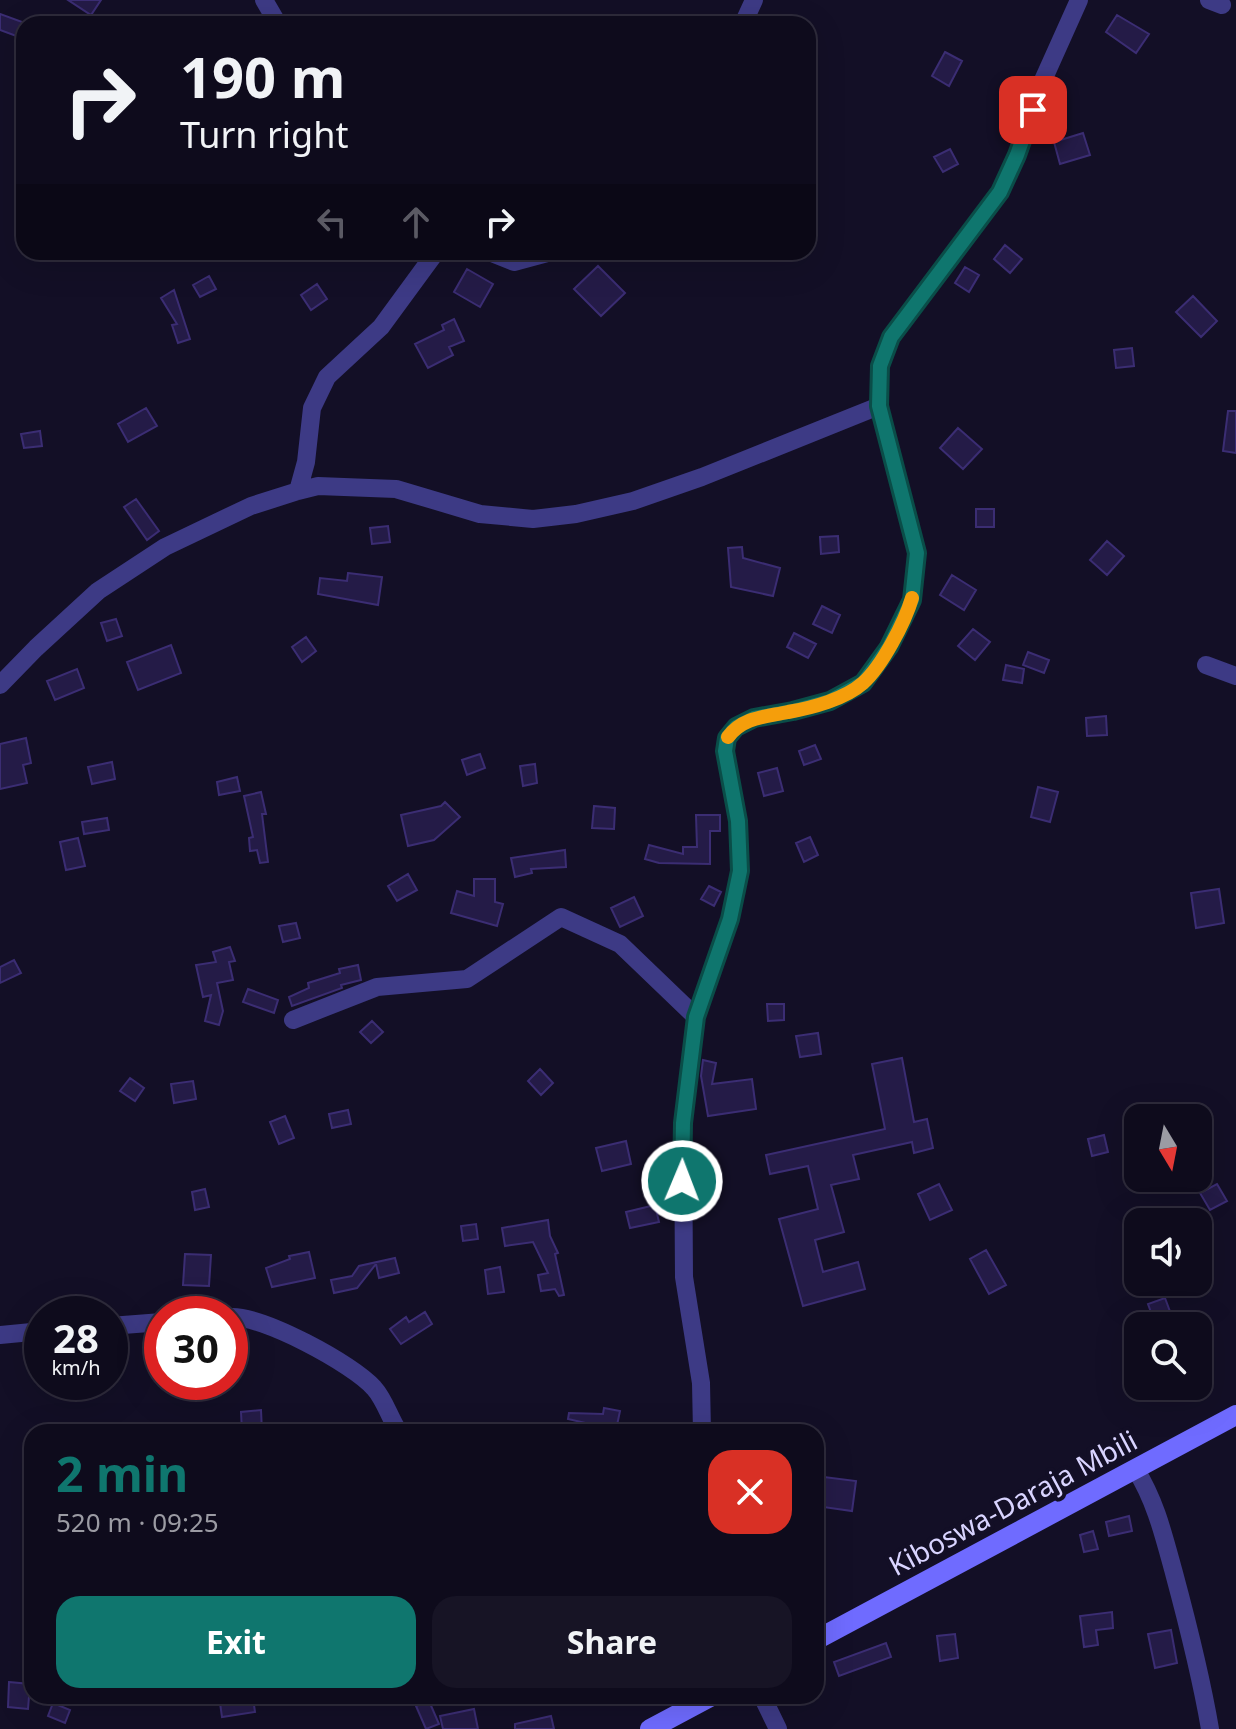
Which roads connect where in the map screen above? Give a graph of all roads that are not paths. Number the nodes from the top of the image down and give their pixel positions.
1 (1079, 0) edge
2 (430, 260) edge
3 (879, 406) junction
4 (298, 491) junction
5 (1206, 665) dead end
6 (1236, 676) edge
7 (0, 685) edge
8 (696, 1017) junction
9 (293, 1020) dead end
10 (248, 1320) edge
11 (24, 1333) edge
12 (0, 1335) edge
13 (1236, 1415) edge
14 (395, 1424) edge
15 (702, 1424) edge
16 (1136, 1470) junction
17 (824, 1636) edge
18 (697, 1704) edge
19 (766, 1704) edge
20 (650, 1729) edge
21 (778, 1729) edge
22 (1210, 1729) edge

1 - 3 street
2 - 4 street
3 - 4 street
3 - 8 street
4 - 7 street
5 - 6 street
8 - 9 street
8 - 15 street
10 - 14 street
11 - 12 street
13 - 16 main road, Kiboswa-Daraja Mbili
16 - 17 main road, Kiboswa-Daraja Mbili
16 - 22 street
18 - 20 main road
19 - 21 street

